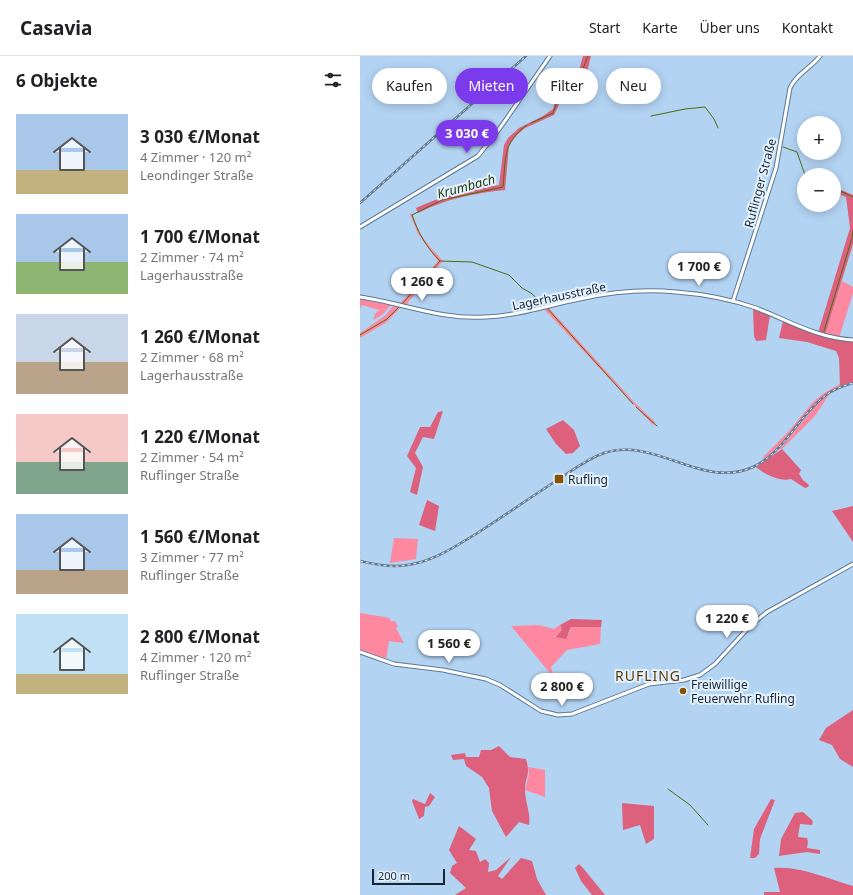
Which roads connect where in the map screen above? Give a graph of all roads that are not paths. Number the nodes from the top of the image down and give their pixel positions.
1 (550, 56) edge
2 (820, 56) edge
3 (360, 227) edge
4 (360, 297) edge
5 (733, 301) junction
6 (853, 340) edge
7 (853, 564) edge
8 (360, 652) edge

1 - 3 street
2 - 5 street, Ruflinger Straße
4 - 5 street, Lagerhausstraße
5 - 6 street, Lagerhausstraße
7 - 8 street

